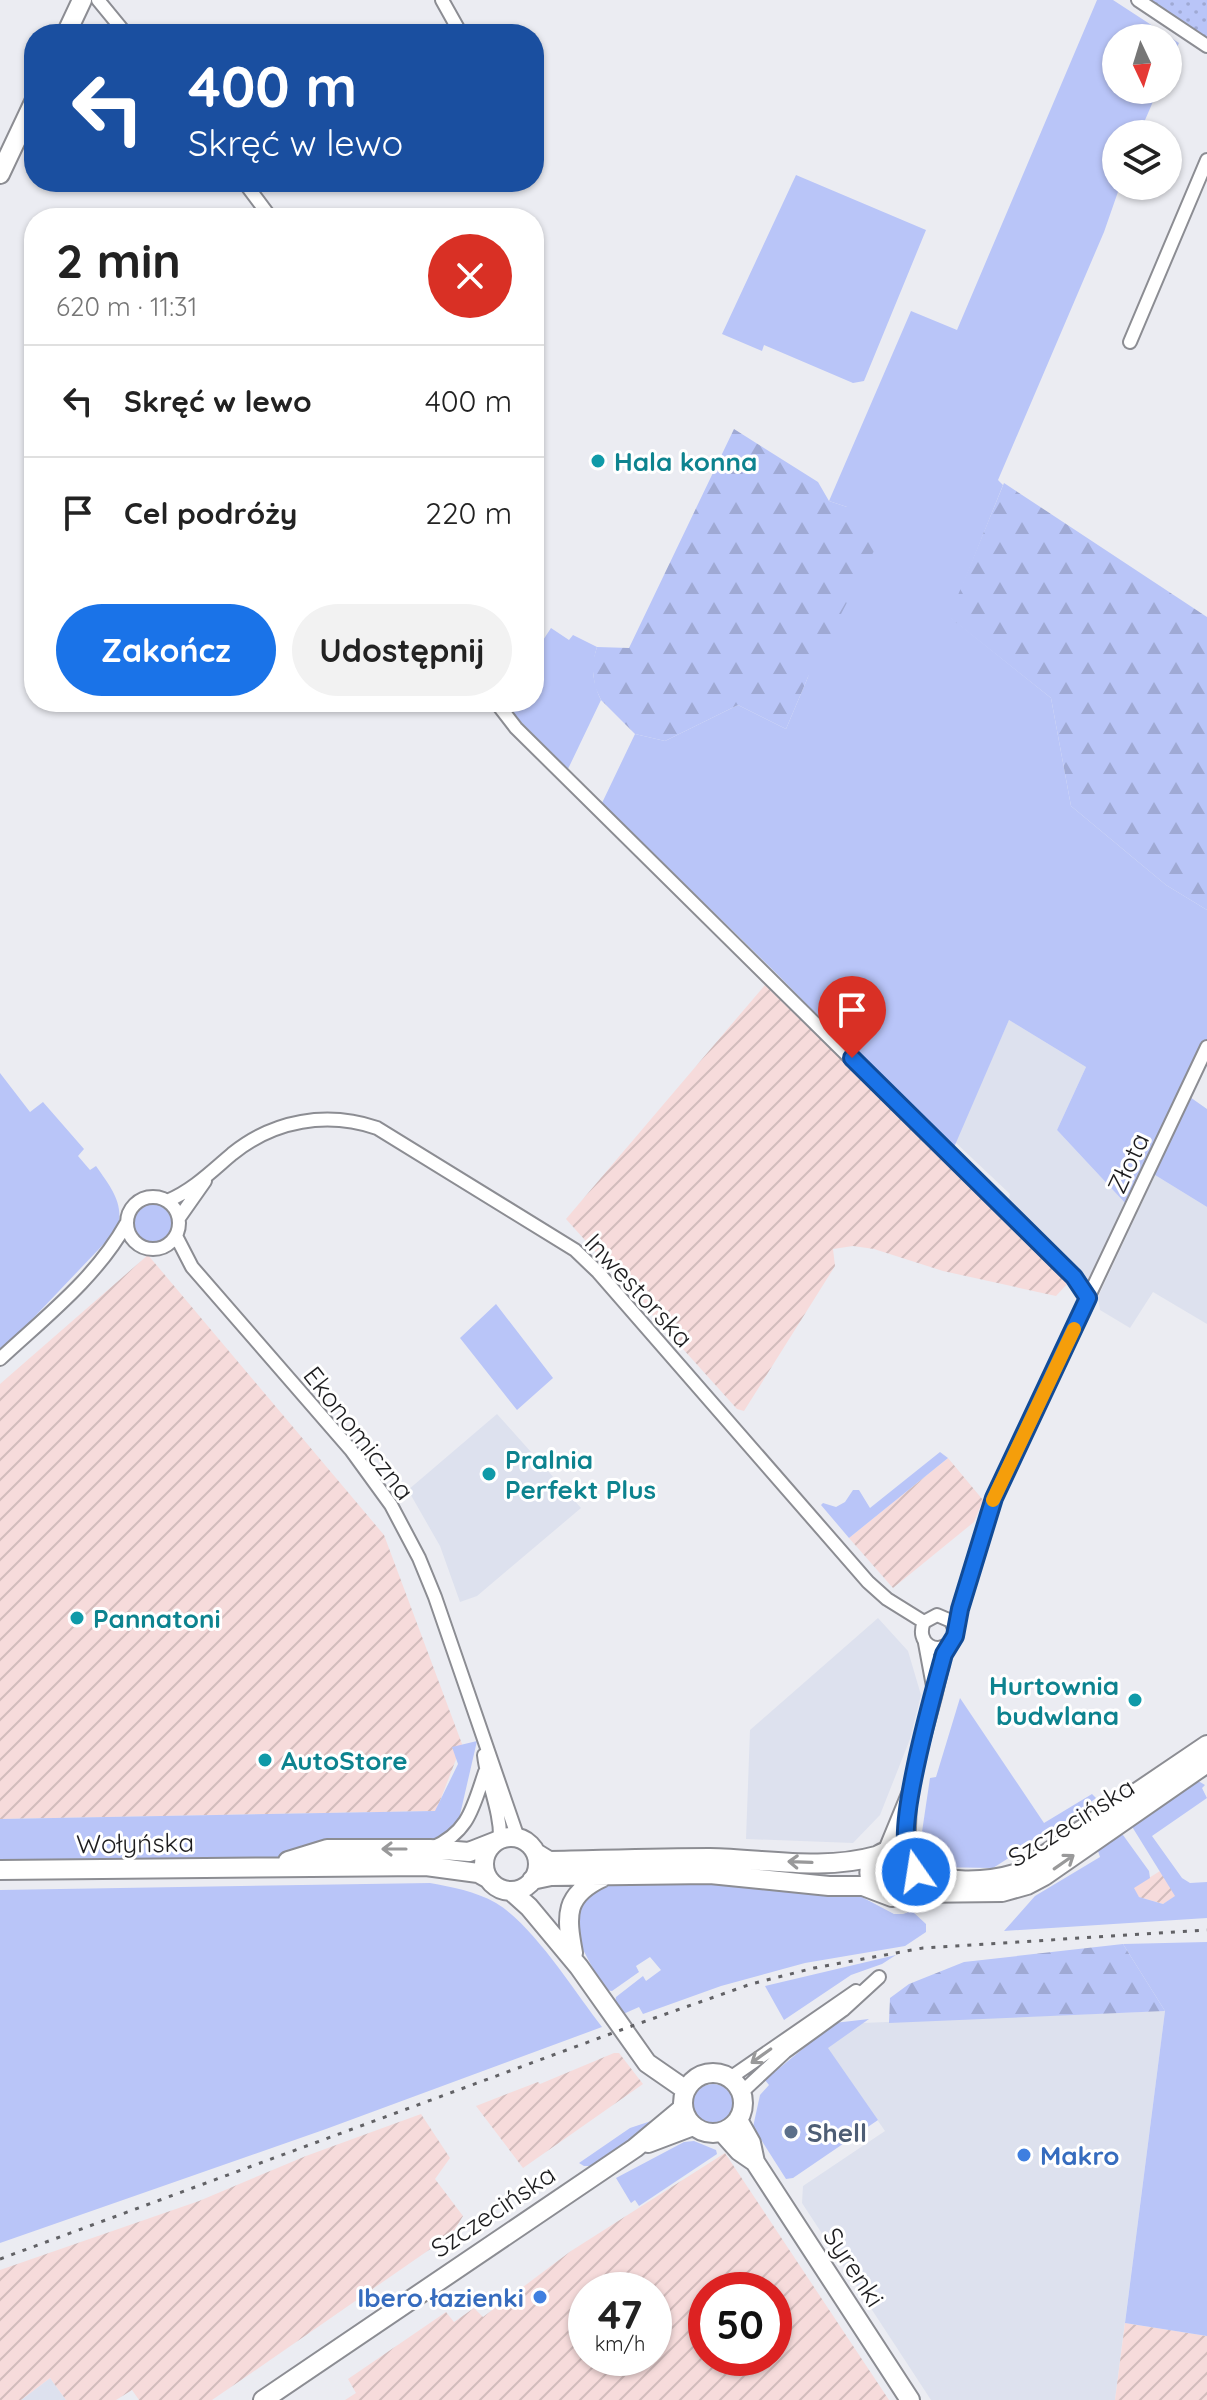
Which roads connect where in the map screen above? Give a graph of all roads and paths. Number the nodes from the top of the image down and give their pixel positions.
1 (82, 0) edge
2 (98, 0) edge
3 (442, 0) edge
4 (1138, 0) edge
5 (71, 24) edge
6 (118, 24) edge
7 (455, 24) edge
8 (1207, 46) edge
9 (24, 123) edge
10 (1207, 160) edge
11 (0, 174) edge
12 (1130, 342) dead end
13 (504, 712) edge
14 (1207, 1047) edge
15 (212, 1172) junction
16 (167, 1201) junction
17 (179, 1218) junction
18 (126, 1224) junction
19 (176, 1236) junction
20 (135, 1242) junction
21 (162, 1247) junction
22 (103, 1259) junction
23 (192, 1267) junction
24 (1088, 1298) junction
25 (0, 1359) edge
26 (967, 1585) junction
27 (929, 1619) junction
28 (955, 1631) junction
29 (925, 1643) junction
30 (947, 1646) junction
31 (935, 1697) junction
32 (482, 1740) junction
33 (1207, 1745) edge
34 (1207, 1763) edge
35 (485, 1772) junction
36 (910, 1789) junction
37 (505, 1839) junction
38 (430, 1849) junction
39 (536, 1853) junction
40 (880, 1854) junction
41 (912, 1861) junction
42 (270, 1867) junction
43 (0, 1870) edge
44 (610, 1874) junction
45 (487, 1878) junction
46 (531, 1882) junction
47 (511, 1891) junction
48 (877, 1891) junction
49 (904, 1894) junction
50 (576, 1960) junction
51 (876, 1979) dead end
52 (736, 2085) junction
53 (688, 2092) junction
54 (738, 2120) junction
55 (693, 2126) junction
56 (722, 2132) junction
57 (635, 2148) junction
58 (755, 2162) junction
59 (263, 2400) edge
60 (910, 2400) edge

1 - 5 main road
2 - 6 street
3 - 7 street
4 - 8 street
9 - 11 main road
10 - 12 street
13 - 24 street
14 - 24 street, Złota
15 - 16 street, Inwestorska
15 - 17 street, Inwestorska
15 - 27 street, Inwestorska
16 - 17 street
16 - 18 street
17 - 19 street
18 - 20 street
18 - 22 street
19 - 21 street
19 - 23 street, Ekonomiczna
20 - 21 street
20 - 22 street
21 - 23 street, Ekonomiczna
22 - 25 street
23 - 32 street, Ekonomiczna
24 - 26 street, Złota
26 - 27 street
26 - 28 street, Złota
27 - 28 street
27 - 29 street
28 - 30 street
29 - 30 street
29 - 31 street
30 - 31 street
31 - 36 street
32 - 35 street, Ekonomiczna
32 - 37 street, Ekonomiczna
33 - 41 main road, Szczecińska
49 -> 34 main road, Szczecińska
35 - 37 street, Ekonomiczna
35 - 38 street
36 - 40 street
36 - 41 street
37 - 38 main road, Wołyńska
37 - 39 main road
37 - 45 main road
38 -> 42 main road, Wołyńska
40 -> 39 main road
39 - 46 main road
40 - 41 main road
40 - 48 main road
41 - 49 main road
42 - 43 main road, Wołyńska
42 - 45 main road, Wołyńska
44 - 46 main road
44 - 48 main road
44 - 50 main road
45 - 47 main road
46 - 47 main road
46 - 50 main road
47 - 50 main road
48 - 49 main road
50 - 53 main road
51 - 52 street
52 - 53 main road
52 - 54 main road
53 - 55 main road
53 - 57 main road, Szczecińska
54 - 56 main road
54 - 58 main road, Syrenki
55 - 56 main road
55 - 57 main road, Szczecińska
56 - 58 main road, Syrenki
57 - 59 main road, Szczecińska
58 - 60 main road, Syrenki

